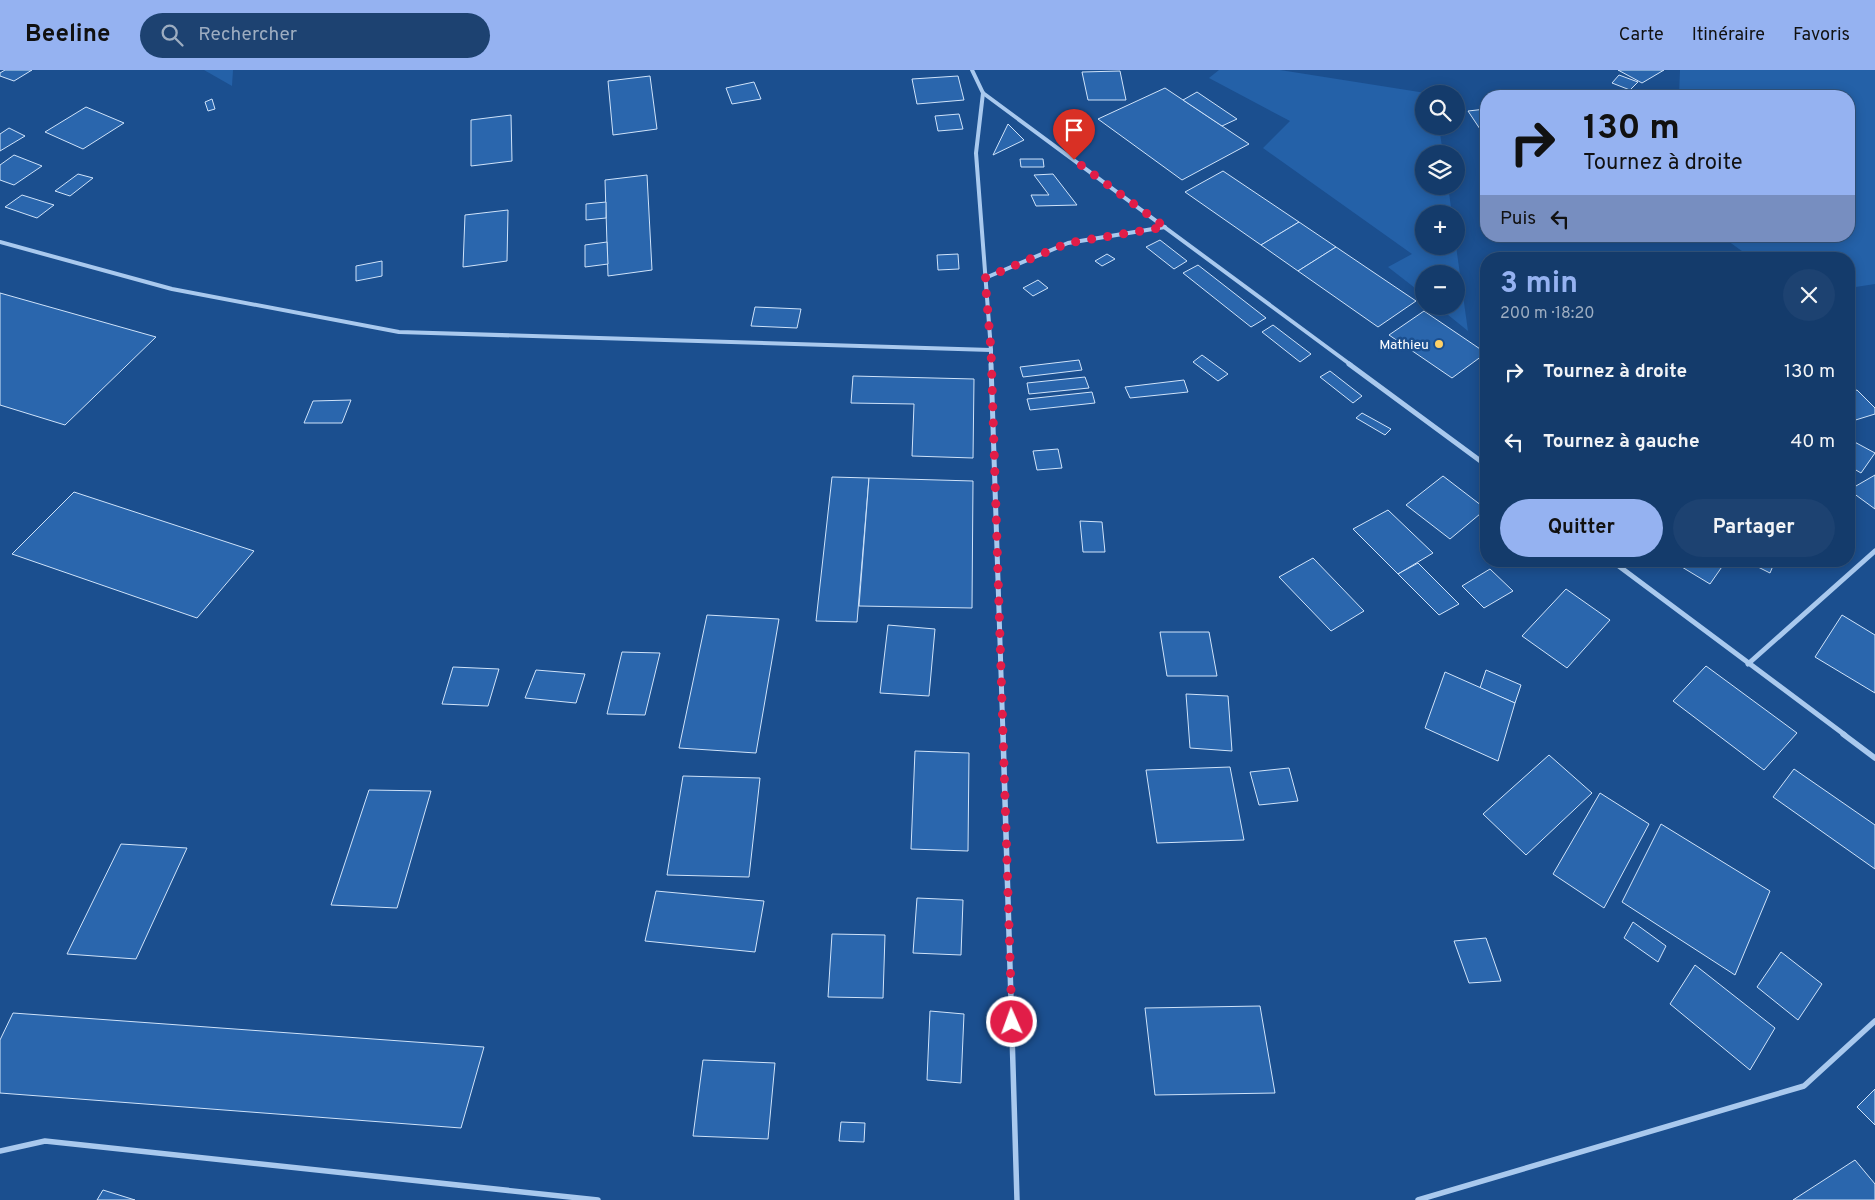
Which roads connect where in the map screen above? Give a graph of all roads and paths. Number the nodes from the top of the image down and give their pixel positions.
1 (972, 70) edge
2 (984, 93) junction
3 (1165, 227) junction
4 (0, 242) edge
5 (985, 278) junction
6 (991, 350) junction
7 (1480, 461) edge
8 (1875, 551) edge
9 (1620, 567) edge
10 (1748, 664) junction
11 (1875, 758) edge
12 (1875, 1020) edge
13 (0, 1151) edge
14 (598, 1200) edge
15 (1017, 1200) edge
16 (1418, 1200) edge

1 - 2 street
2 - 3 street
2 - 5 street
3 - 5 street
3 - 7 street
4 - 6 street
5 - 6 street
6 - 15 street
8 - 10 street
9 - 10 street
10 - 11 street
12 - 16 street
13 - 14 street

